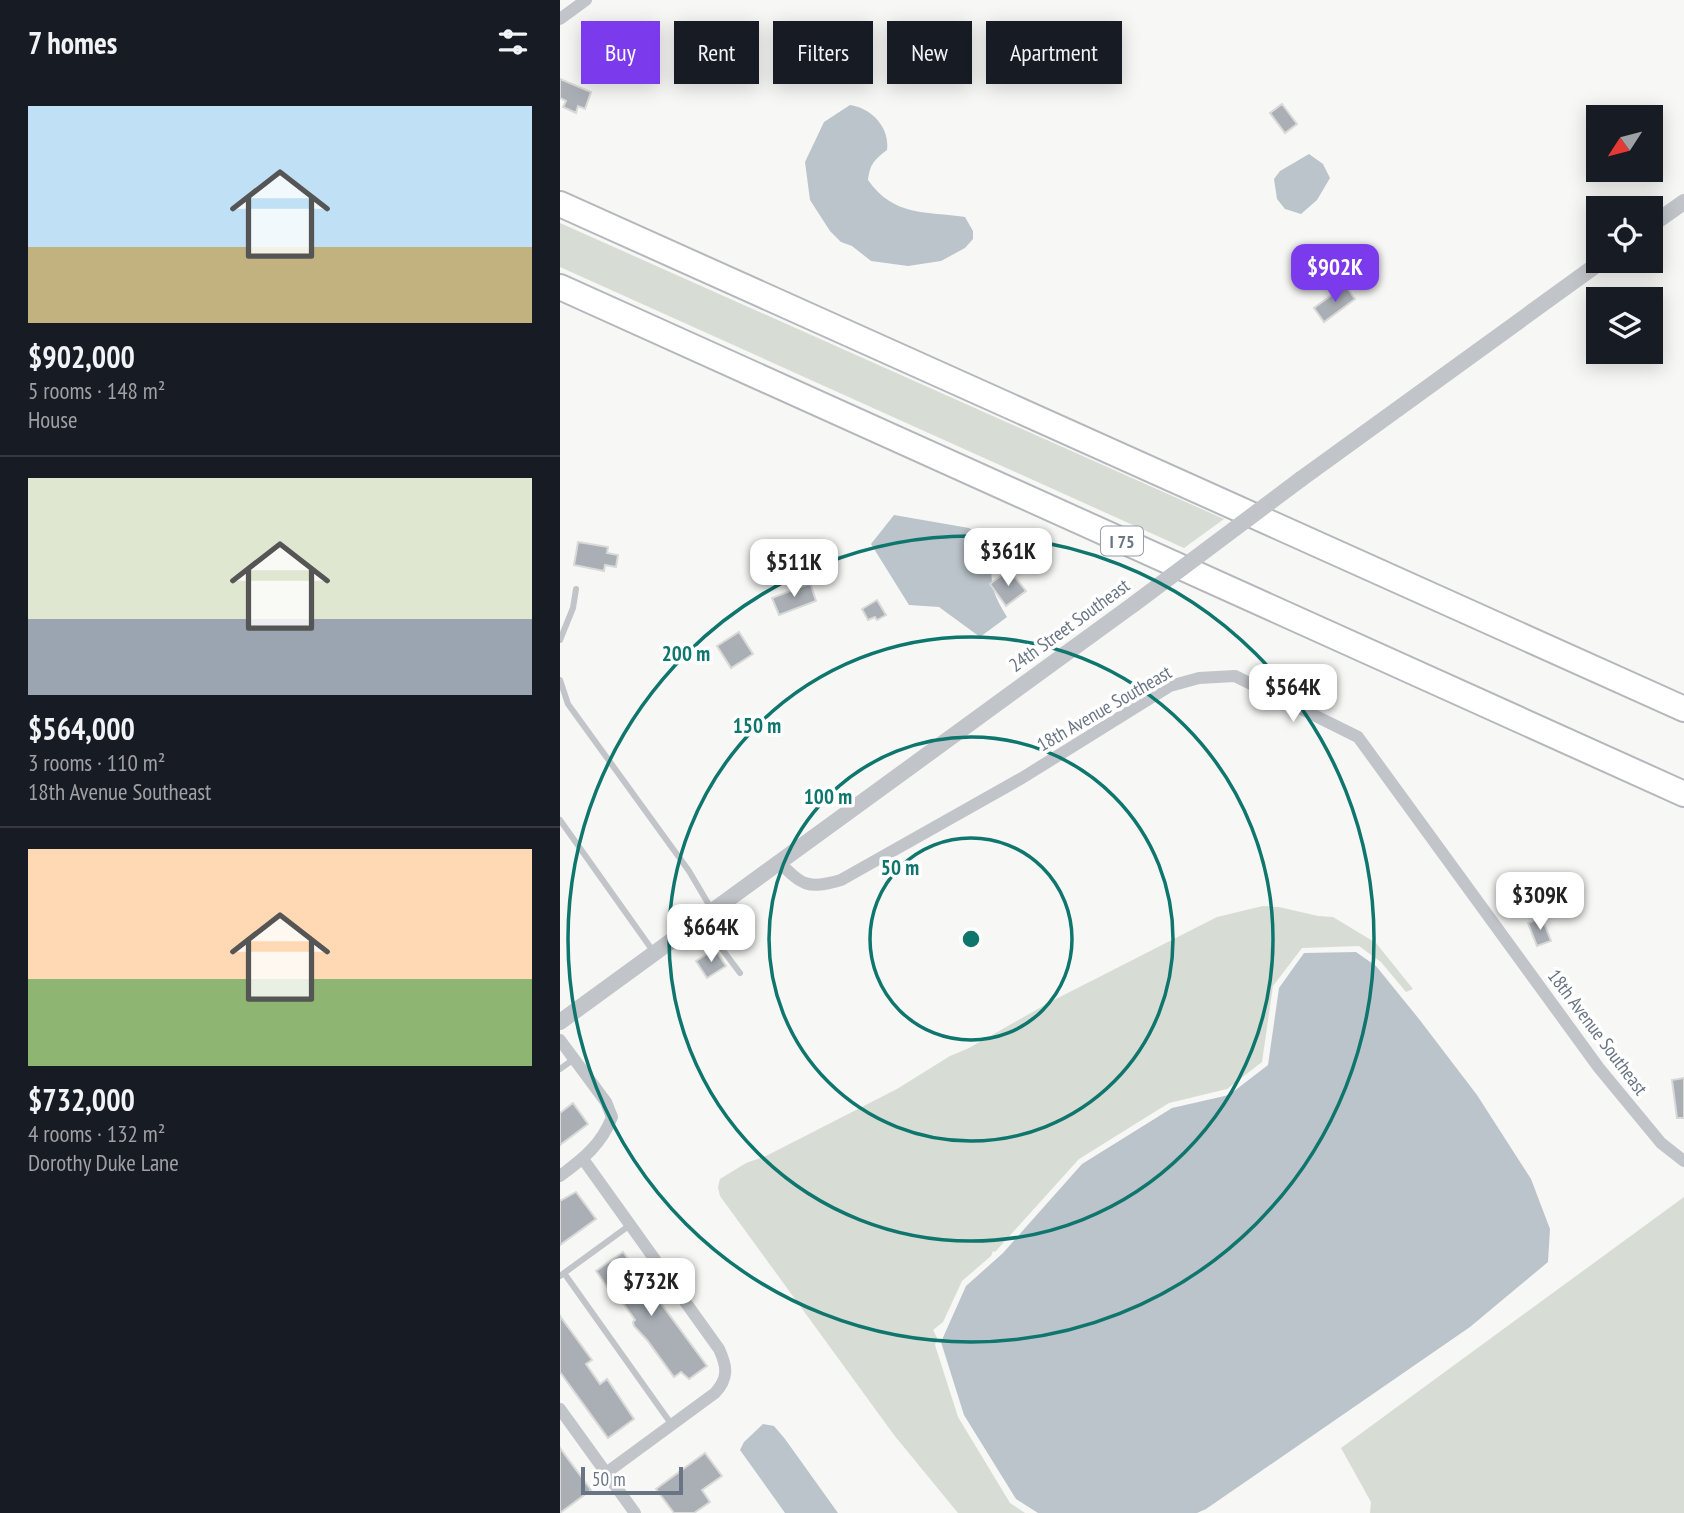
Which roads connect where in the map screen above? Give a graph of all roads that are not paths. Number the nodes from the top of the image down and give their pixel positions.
1 (586, 0) edge
2 (560, 19) edge
3 (1684, 202) edge
4 (560, 204) edge
5 (1663, 217) edge
6 (1586, 273) edge
7 (560, 288) edge
8 (576, 589) dead end
9 (560, 640) edge
10 (560, 680) edge
11 (1684, 709) edge
12 (1684, 794) edge
13 (560, 820) edge
14 (778, 861) junction
15 (706, 915) junction
16 (654, 953) junction
17 (740, 973) dead end
18 (561, 1020) edge
19 (560, 1040) edge
20 (574, 1059) junction
21 (560, 1069) edge
22 (583, 1159) junction
23 (1684, 1161) edge
24 (560, 1176) edge
25 (630, 1224) junction
26 (562, 1275) edge
27 (560, 1409) edge
28 (672, 1425) junction
29 (606, 1473) junction
30 (635, 1513) edge

1 - 2 street
3 - 5 street
4 - 11 highway
6 - 14 street, 24th Street Southeast, bridge
7 - 12 highway, I 75
8 - 9 lane
10 - 15 lane
13 - 16 lane
14 - 15 street, 24th Street Southeast
14 - 23 street, 18th Avenue Southeast
15 - 16 street, 24th Street Southeast
15 - 17 lane
16 - 18 street, 24th Street Southeast
19 - 20 street
20 - 21 lane
20 - 22 street
22 - 24 street
22 - 25 street
25 - 26 lane
25 - 28 street
26 - 28 lane
27 - 29 street
28 - 29 street
29 - 30 street

